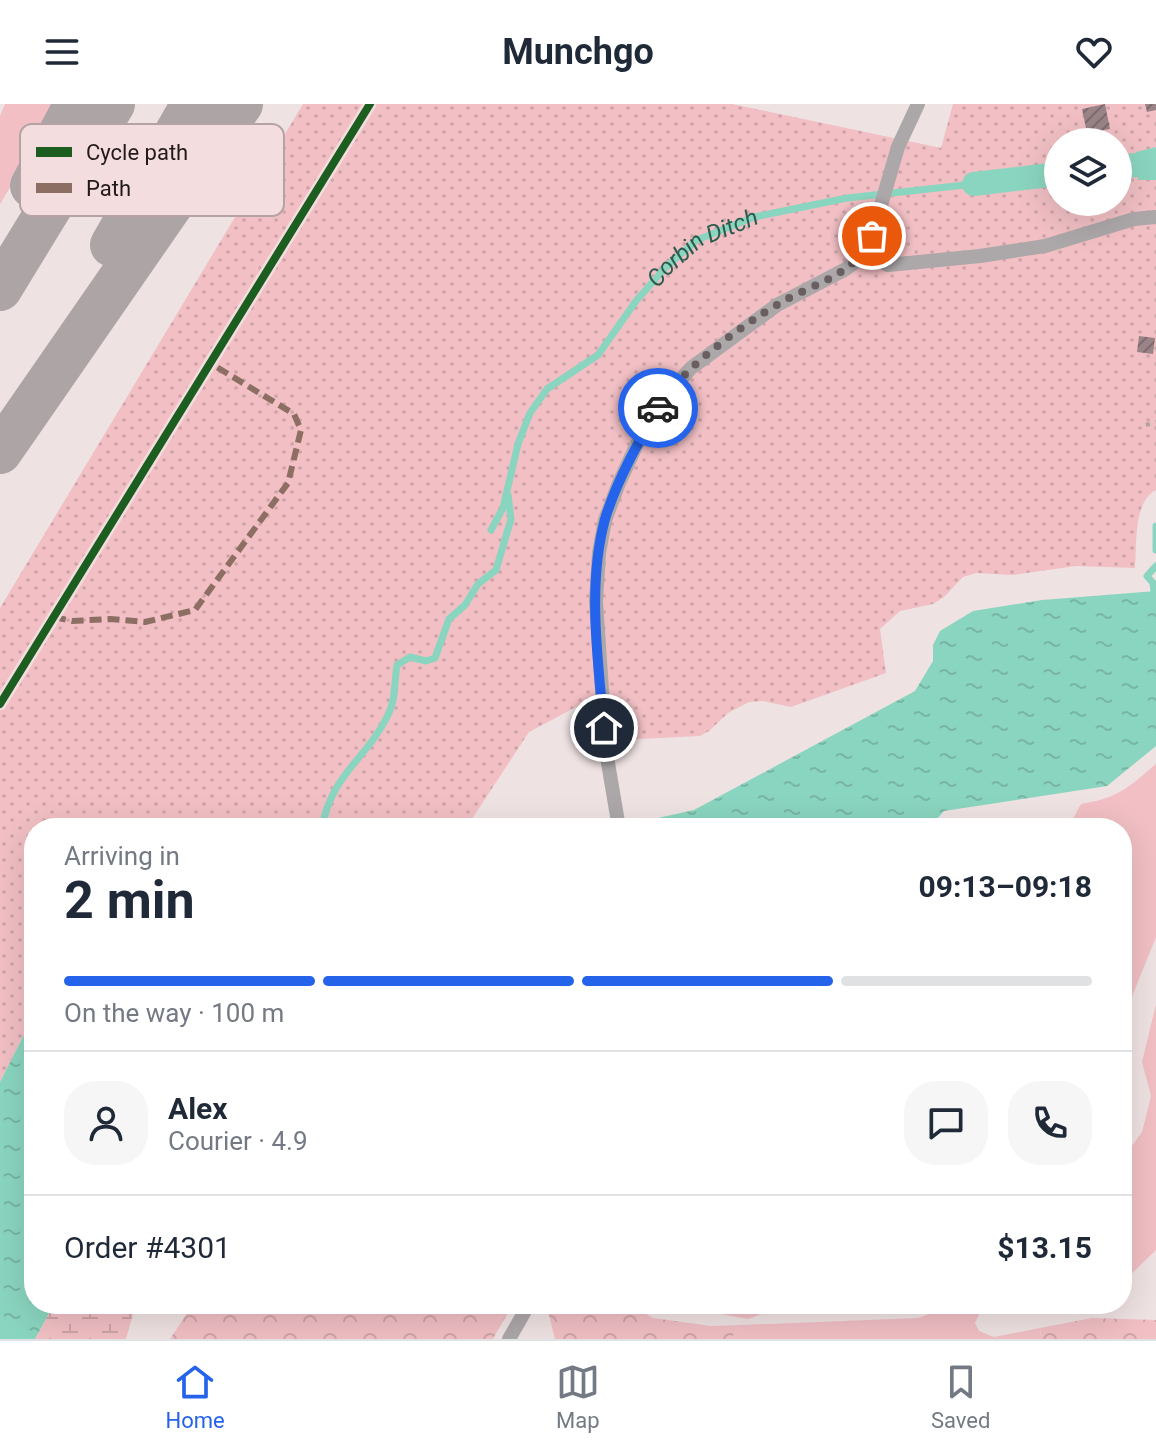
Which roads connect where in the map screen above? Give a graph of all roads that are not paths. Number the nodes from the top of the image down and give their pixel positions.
1 (76, 104) edge
2 (113, 104) edge
3 (193, 104) edge
4 (241, 104) edge
5 (918, 104) edge
6 (65, 124) edge
7 (101, 124) edge
8 (182, 124) edge
9 (227, 124) edge
10 (20, 206) edge
11 (45, 216) edge
12 (129, 216) edge
13 (163, 216) edge
14 (1156, 217) edge
15 (0, 243) edge
16 (864, 252) junction
17 (0, 289) edge
18 (0, 428) edge
19 (0, 452) edge
20 (617, 818) edge
21 (523, 1314) edge
22 (509, 1339) edge

1 - 6 highway
2 - 7 highway
3 - 8 highway
4 - 9 highway
5 - 16 lane
10 - 15 highway
11 - 17 highway
12 - 18 highway
13 - 19 highway
14 - 16 lane
16 - 20 lane
21 - 22 lane

